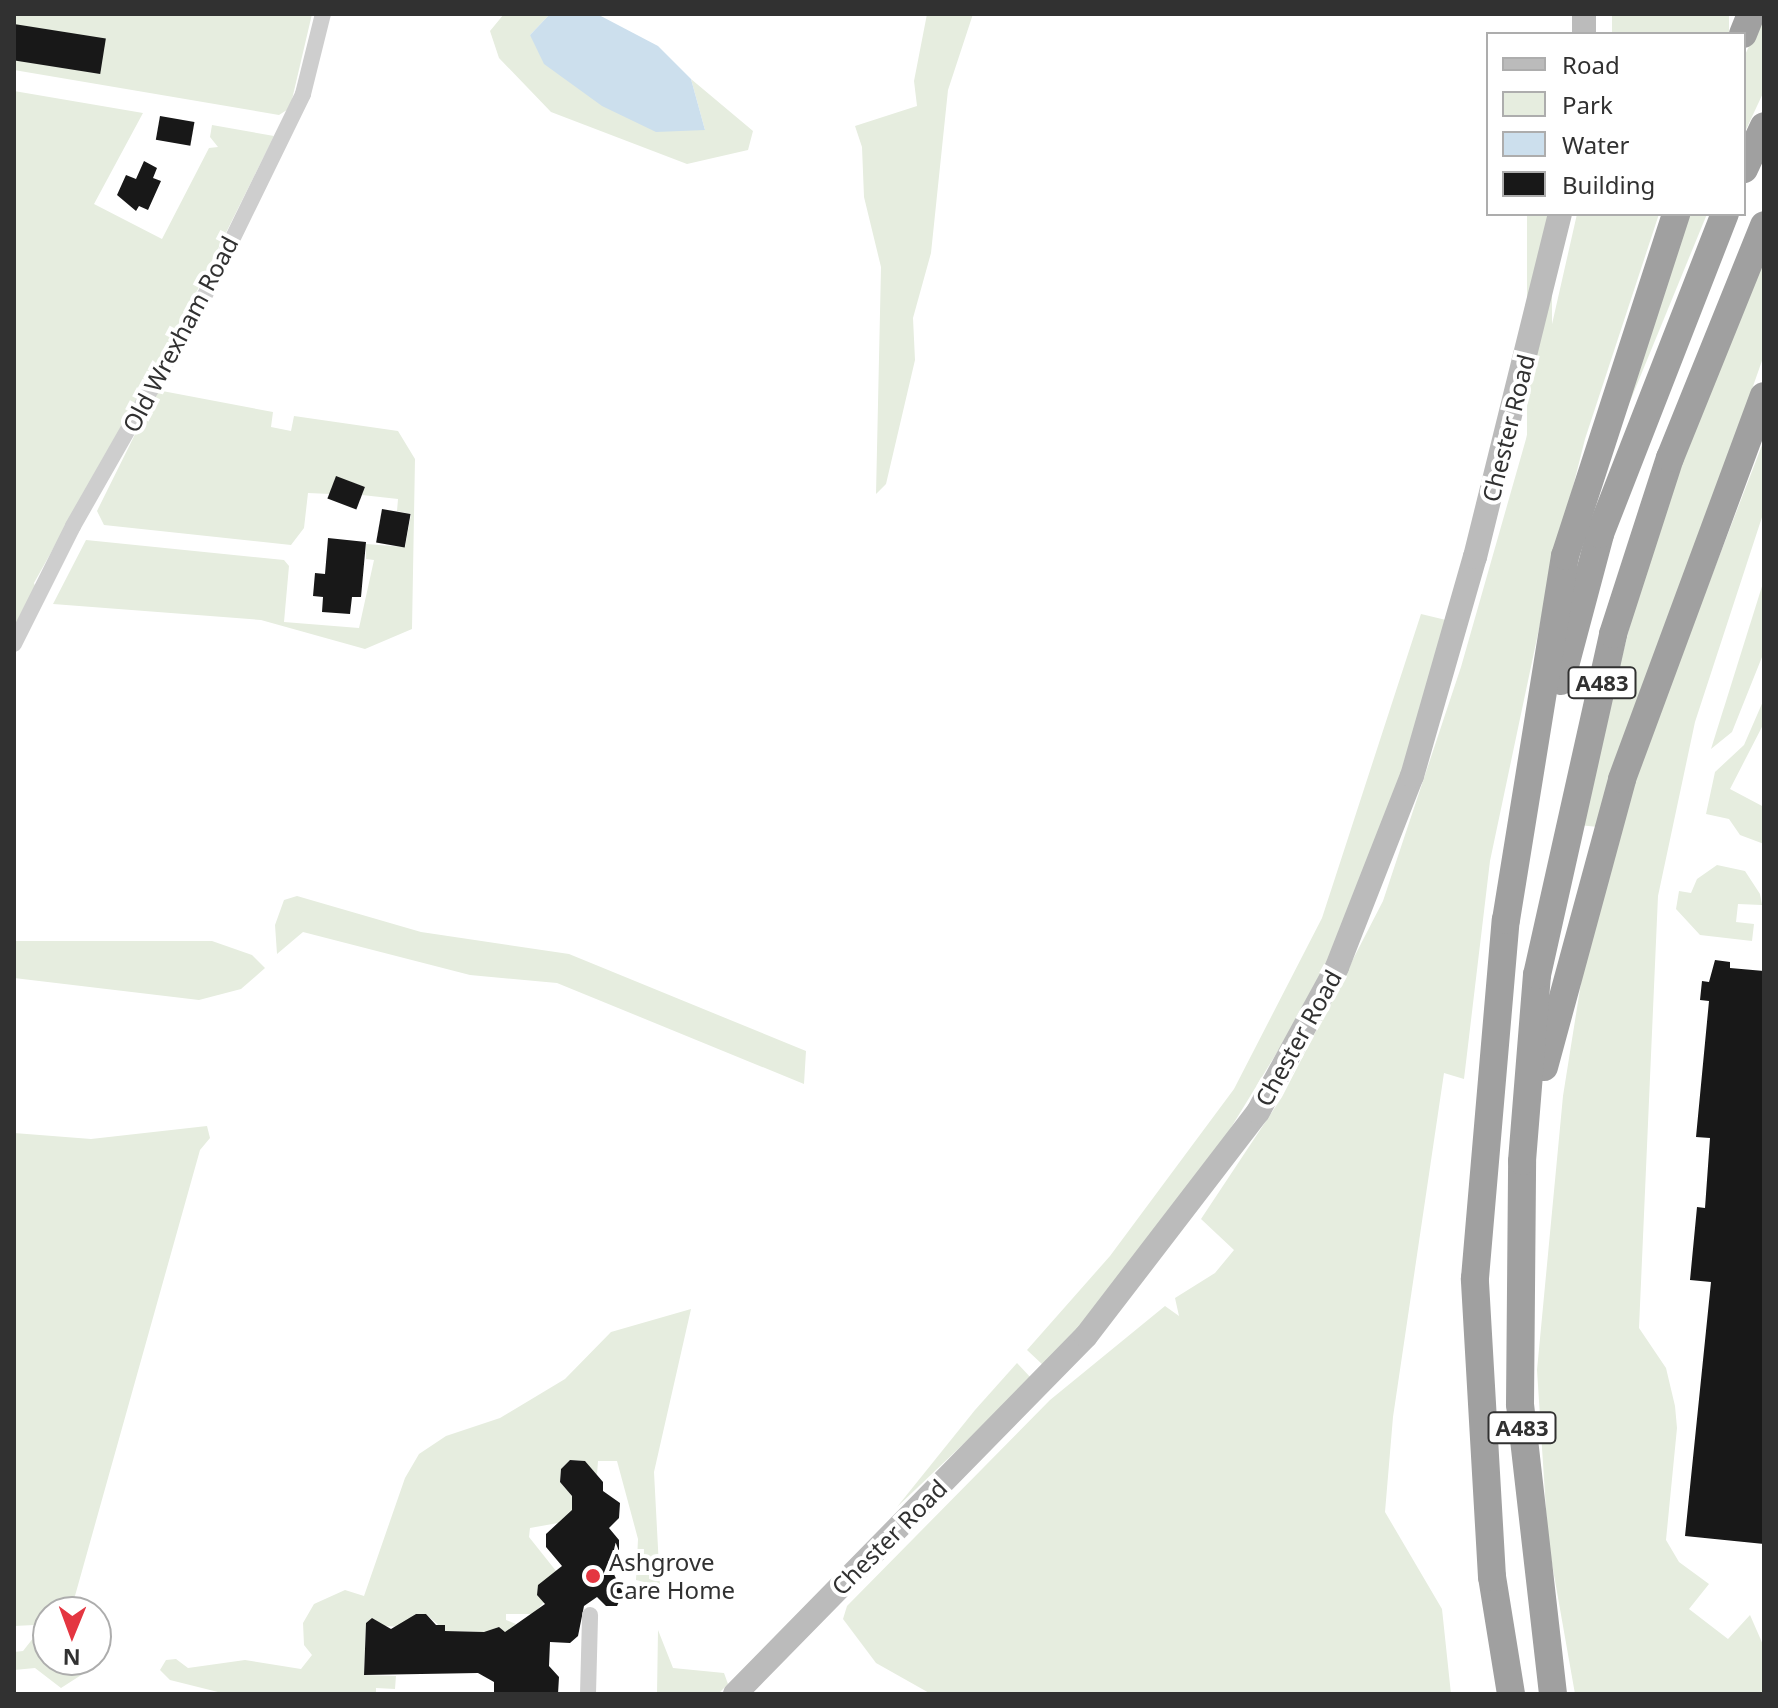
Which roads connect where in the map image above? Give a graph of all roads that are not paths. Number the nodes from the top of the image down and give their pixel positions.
1 (323, 14) edge
2 (1764, 126) edge
3 (1746, 165) edge
4 (1560, 216) edge
5 (1675, 216) edge
6 (1724, 216) edge
7 (1764, 225) edge
8 (1764, 396) edge
9 (14, 644) edge
10 (1522, 828) junction
11 (1522, 1161) junction
12 (590, 1615) dead end
13 (588, 1694) edge
14 (735, 1694) edge
15 (1511, 1694) edge
16 (1553, 1694) edge

1 - 9 street, Old Wrexham Road
2 - 3 highway
4 - 14 main road, Chester Road
5 - 10 highway, A483
6 - 10 highway, A483
7 - 11 highway, A483
8 - 11 highway, A483
10 - 15 highway, A483
11 - 16 highway, A483
12 - 13 street

